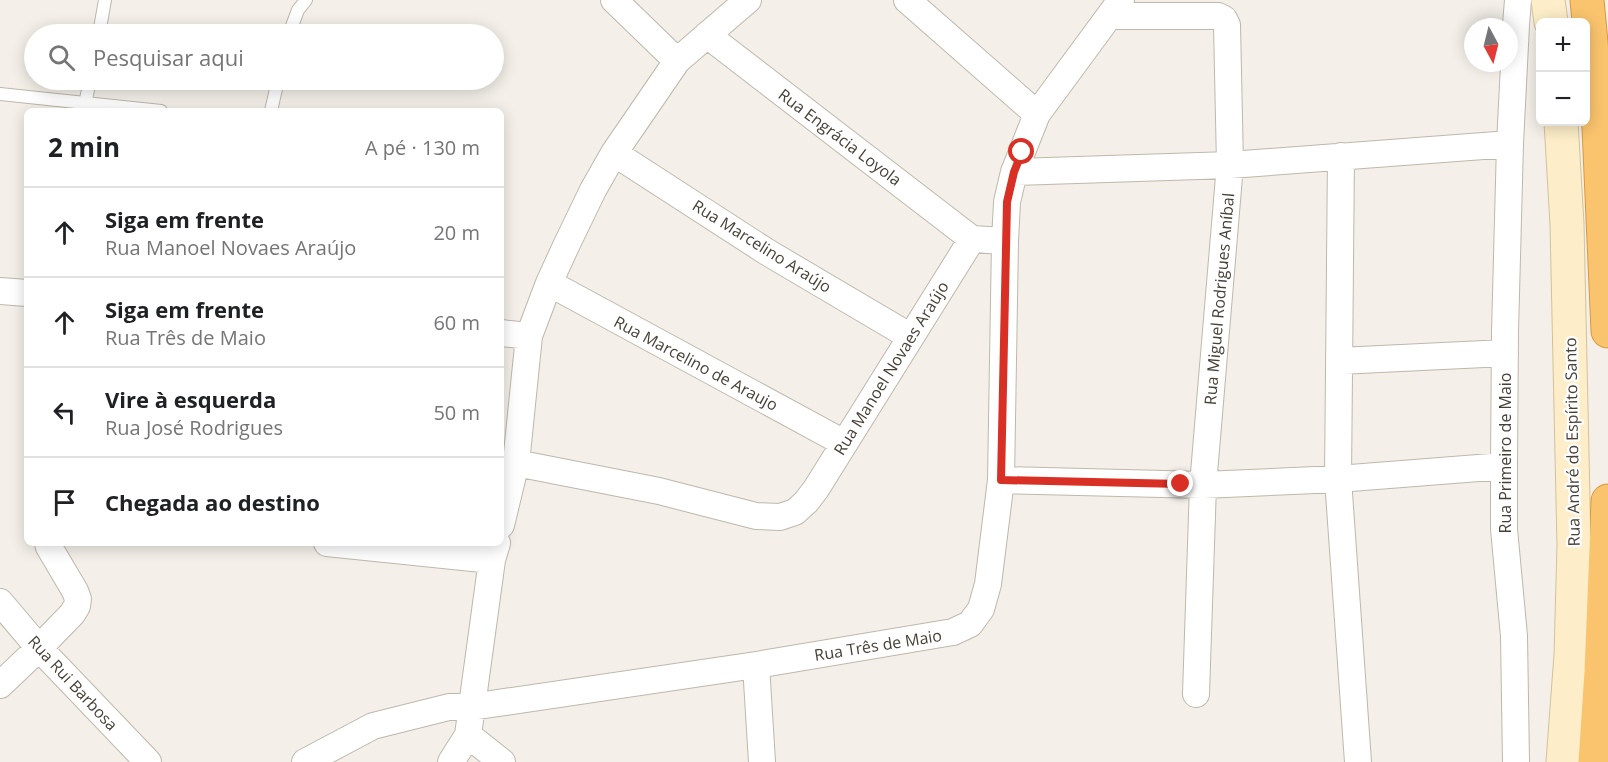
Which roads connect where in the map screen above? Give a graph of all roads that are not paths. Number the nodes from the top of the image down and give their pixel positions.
1 (105, 0) edge
2 (306, 0) edge
3 (614, 0) edge
4 (748, 0) edge
5 (907, 0) edge
6 (1518, 0) edge
7 (1548, 0) edge
8 (1587, 0) edge
9 (1116, 8) edge
10 (1550, 18) edge
11 (101, 24) edge
12 (293, 24) edge
13 (707, 35) junction
14 (677, 61) junction
15 (88, 90) edge
16 (276, 90) edge
17 (0, 94) edge
18 (85, 104) junction
19 (128, 108) edge
20 (272, 108) edge
21 (1037, 114) junction
22 (1561, 126) edge
23 (1510, 144) junction
24 (614, 153) junction
25 (1341, 156) junction
26 (1230, 165) junction
27 (1014, 172) junction
28 (972, 239) junction
29 (1005, 241) junction
30 (549, 283) junction
31 (0, 291) edge
32 (24, 293) edge
33 (1608, 331) edge
34 (504, 333) edge
35 (529, 336) junction
36 (911, 337) junction
37 (1505, 353) junction
38 (1339, 361) junction
39 (844, 443) junction
40 (516, 463) junction
41 (1504, 466) junction
42 (1338, 479) junction
43 (1001, 480) junction
44 (1203, 485) junction
45 (1608, 501) edge
46 (504, 513) edge
47 (49, 546) edge
48 (383, 546) edge
49 (495, 552) edge
50 (0, 602) edge
51 (39, 648) junction
52 (756, 665) junction
53 (0, 685) edge
54 (1196, 694) dead end
55 (471, 706) junction
56 (1567, 716) junction
57 (468, 735) junction
58 (148, 762) edge
59 (305, 762) edge
60 (451, 762) edge
61 (502, 762) edge
62 (762, 762) edge
63 (1358, 762) edge
64 (1516, 762) edge
65 (1542, 762) edge
66 (1563, 762) edge
67 (1595, 762) edge

1 - 11 lane
2 - 12 lane
3 - 14 street
4 - 13 street
5 - 21 street
6 - 23 street, Rua Primeiro de Maio
7 - 10 street
8 - 33 highway
9 - 21 street
9 - 26 street, Rua Miguel Rodrigues Aníbal
13 - 14 street
13 - 28 street, Rua Engrácia Loyola
14 - 24 street
15 - 18 lane
16 - 20 lane
17 - 18 lane
18 - 19 lane
21 - 27 street
22 - 56 street, Rua André do Espírito Santo
23 - 25 street
23 - 37 street, Rua Primeiro de Maio
24 - 30 street
24 - 36 street, Rua Marcelino Araújo
25 - 26 street
25 - 38 street
26 - 27 street
26 - 44 street, Rua Miguel Rodrigues Aníbal
27 - 29 street
28 - 29 street
28 - 36 street, Rua Manoel Novaes Araújo
29 - 43 street, Rua Três de Maio
30 - 35 street
30 - 39 street, Rua Marcelino de Araujo
31 - 32 street
34 - 35 street
35 - 40 street
36 - 39 street, Rua Manoel Novaes Araújo
37 - 38 street
37 - 41 street, Rua Primeiro de Maio
38 - 42 street
39 - 40 street, Rua Manoel Novaes Araújo
40 - 46 street
41 - 42 street
41 - 64 street, Rua Primeiro de Maio
42 - 44 street
42 - 63 street
43 - 44 street
43 - 52 street, Rua Três de Maio
44 - 54 street, Rua Miguel Rodrigues Aníbal
45 - 67 highway
47 - 51 street
48 - 49 street
49 - 55 street
50 - 51 street, Rua Rui Barbosa
51 - 53 street
51 - 58 street, Rua Rui Barbosa
52 - 55 street, Rua Três de Maio
52 - 62 street
55 - 57 street
55 - 59 street, Rua Três de Maio
56 - 65 street
56 - 66 street, Rua André do Espírito Santo
57 - 60 street
57 - 61 street

